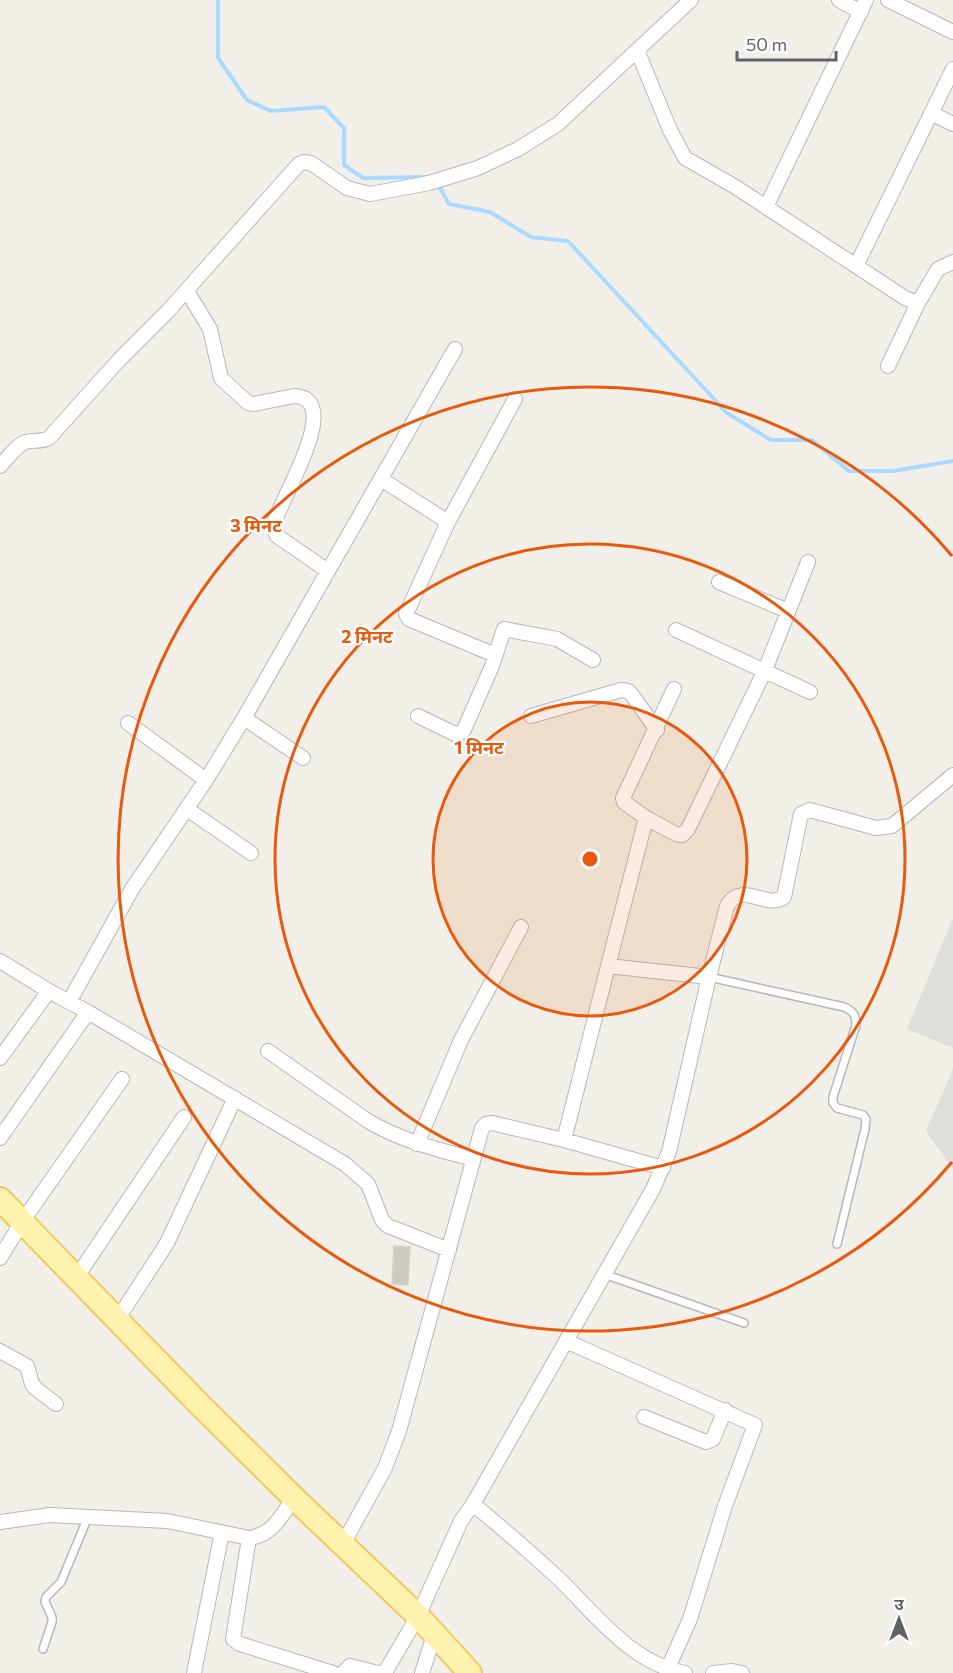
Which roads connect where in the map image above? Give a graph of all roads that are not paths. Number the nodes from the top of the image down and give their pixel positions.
1 (691, 0) edge
2 (839, 0) edge
3 (888, 0) edge
4 (864, 6) edge
5 (953, 32) edge
6 (637, 50) junction
7 (953, 69) edge
8 (931, 113) junction
9 (953, 124) edge
10 (766, 207) junction
11 (952, 264) edge
12 (856, 266) junction
13 (187, 291) junction
14 (918, 303) junction
15 (455, 349) dead end
16 (888, 366) dead end
17 (515, 399) dead end
18 (0, 466) edge
19 (381, 479) junction
20 (448, 522) junction
21 (808, 562) dead end
22 (328, 571) junction
23 (719, 582) dead end
24 (788, 611) junction
25 (676, 630) dead end
26 (495, 655) junction
27 (592, 660) dead end
28 (765, 670) junction
29 (674, 688) dead end
30 (810, 692) dead end
31 (418, 716) dead end
32 (531, 716) dead end
33 (244, 718) junction
34 (128, 723) dead end
35 (657, 729) junction
36 (303, 758) dead end
37 (953, 775) edge
38 (206, 780) junction
39 (187, 809) junction
40 (646, 818) junction
41 (251, 853) dead end
42 (521, 927) dead end
43 (0, 961) edge
44 (608, 966) junction
45 (709, 977) junction
46 (49, 991) junction
47 (69, 1002) junction
48 (88, 1012) junction
49 (268, 1051) dead end
50 (0, 1058) edge
51 (122, 1079) dead end
52 (235, 1098) junction
53 (184, 1118) dead end
54 (0, 1138) edge
55 (564, 1140) junction
56 (417, 1144) junction
57 (474, 1159) junction
58 (663, 1168) junction
59 (0, 1199) edge
60 (22, 1222) junction
61 (837, 1244) dead end
62 (449, 1250) junction
63 (0, 1258) edge
64 (604, 1274) junction
65 (76, 1278) junction
66 (117, 1320) junction
67 (744, 1323) dead end
68 (566, 1341) junction
69 (0, 1351) edge
70 (56, 1404) dead end
71 (724, 1410) junction
72 (644, 1417) dead end
73 (294, 1498) junction
74 (474, 1504) junction
75 (88, 1517) junction
76 (0, 1522) edge
77 (222, 1532) junction
78 (249, 1538) junction
79 (343, 1544) junction
80 (418, 1616) junction
81 (434, 1635) junction
82 (43, 1649) dead end
83 (668, 1668) junction
84 (194, 1673) edge
85 (333, 1673) edge
86 (343, 1673) edge
87 (380, 1673) edge
88 (422, 1673) edge
89 (470, 1673) edge
90 (685, 1673) edge
91 (713, 1673) edge
92 (742, 1673) edge

1 - 6 street
2 - 4 street
3 - 5 street
4 - 10 street
6 - 10 street
6 - 13 street
7 - 8 street
8 - 9 street
8 - 12 street
10 - 12 street
11 - 14 street
12 - 14 street
13 - 18 street
13 - 22 street
14 - 16 street
15 - 19 street
17 - 20 street
19 - 20 street
19 - 22 street
20 - 26 street
21 - 24 street
22 - 33 street
23 - 24 street
24 - 28 street
25 - 28 street
26 - 27 street
26 - 31 street
28 - 30 street
28 - 40 street
29 - 35 street
32 - 35 street
33 - 36 street
33 - 38 street
34 - 38 street
35 - 40 street
37 - 45 street
38 - 39 street
39 - 41 street
39 - 47 street
40 - 44 street
42 - 56 street
43 - 46 street
44 - 45 street
44 - 55 street
45 - 58 street
45 - 61 lane
46 - 47 street
46 - 50 street
47 - 48 street
48 - 52 street
48 - 54 street
49 - 56 street
51 - 60 street
52 - 62 street
52 - 66 street
53 - 65 street
55 - 57 street
55 - 58 street
56 - 57 street
57 - 62 street
58 - 64 street
59 - 60 main road
60 - 63 street
60 - 65 main road
62 - 79 street
64 - 67 lane
64 - 68 street
65 - 66 main road
66 - 73 main road
68 - 71 street
68 - 74 street
69 - 70 street
71 - 72 street
71 - 83 street
73 - 78 street
73 - 79 main road
74 - 80 street
74 - 83 street
75 - 76 street
75 - 77 street
75 - 82 lane
77 - 78 street
77 - 84 street
78 - 85 street
79 - 80 main road
80 - 81 main road
80 - 87 street
81 - 88 street
81 - 89 main road
83 - 90 street
86 - 87 street
91 - 92 street

